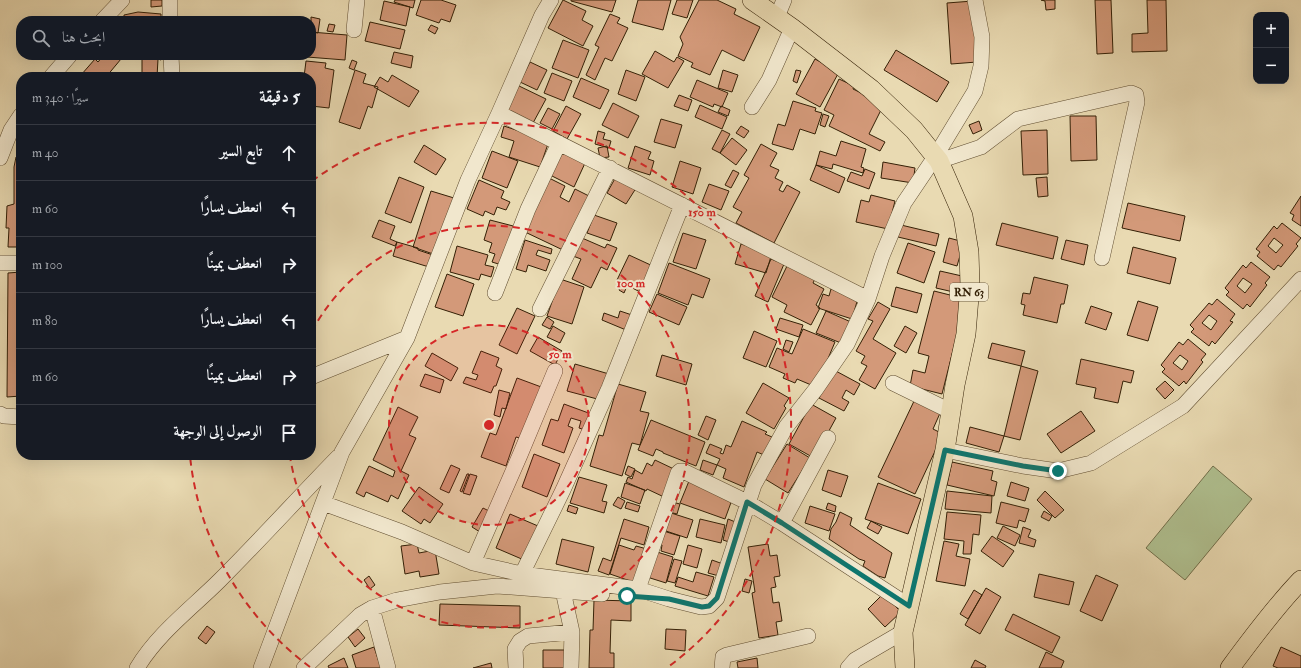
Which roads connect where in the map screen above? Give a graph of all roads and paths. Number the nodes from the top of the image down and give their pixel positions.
1 (122, 0) edge
2 (170, 0) edge
3 (358, 0) edge
4 (550, 0) edge
5 (752, 0) edge
6 (975, 0) edge
7 (780, 8) edge
8 (107, 16) edge
9 (170, 16) edge
10 (792, 28) junction
11 (354, 30) dead end
12 (66, 60) edge
13 (171, 60) edge
14 (55, 72) edge
15 (172, 72) edge
16 (752, 107) dead end
17 (500, 113) junction
18 (16, 122) edge
19 (559, 143) junction
20 (0, 158) edge
21 (937, 159) junction
22 (610, 168) junction
23 (682, 206) junction
24 (1102, 258) dead end
25 (0, 263) edge
26 (16, 263) edge
27 (1301, 279) edge
28 (496, 292) dead end
29 (868, 298) junction
30 (540, 309) dead end
31 (407, 338) junction
32 (555, 370) dead end
33 (316, 375) edge
34 (893, 383) dead end
35 (950, 411) junction
36 (0, 414) edge
37 (16, 417) edge
38 (828, 438) dead end
39 (945, 450) junction
40 (342, 452) junction
41 (747, 502) junction
42 (323, 504) junction
43 (782, 523) junction
44 (473, 562) junction
45 (522, 574) junction
46 (1301, 580) edge
47 (638, 589) junction
48 (563, 591) junction
49 (669, 599) junction
50 (909, 606) junction
51 (372, 608) junction
52 (572, 632) junction
53 (903, 632) junction
54 (808, 636) dead end
55 (854, 665) edge
56 (1233, 667) edge
57 (137, 668) edge
58 (261, 668) edge
59 (304, 668) edge
60 (388, 668) edge
61 (516, 668) edge
62 (571, 668) edge
63 (722, 668) edge
64 (905, 668) edge

1 - 8 street
2 - 9 street
3 - 11 street
4 - 17 street
5 - 7 main road, RN 63
6 - 21 street
7 - 10 main road, RN 63
10 - 16 street
10 - 21 main road, RN 63
12 - 14 street
13 - 15 street
17 - 19 street
17 - 31 street
18 - 20 street
19 - 22 street
19 - 28 street
21 - 24 street
21 - 29 street
21 - 35 main road, RN 63
22 - 23 street
22 - 30 street
23 - 29 street
23 - 45 street
25 - 26 street
27 - 39 street
29 - 41 street
31 - 33 street
31 - 40 street
32 - 44 street
34 - 35 street
35 - 39 main road, RN 63
36 - 37 street
38 - 43 street
39 - 50 main road, RN 63
40 - 42 street
40 - 57 street
41 - 43 street
41 - 47 street
41 - 49 street
42 - 44 street
42 - 58 street
43 - 50 street
44 - 45 street
45 - 47 street
46 - 56 main road
47 - 49 street
48 - 49 street
48 - 51 street
48 - 52 street
50 - 53 main road, RN 63
51 - 59 street
51 - 60 street
52 - 61 street
52 - 62 street
53 - 55 street
53 - 64 main road, RN 63
54 - 63 street

